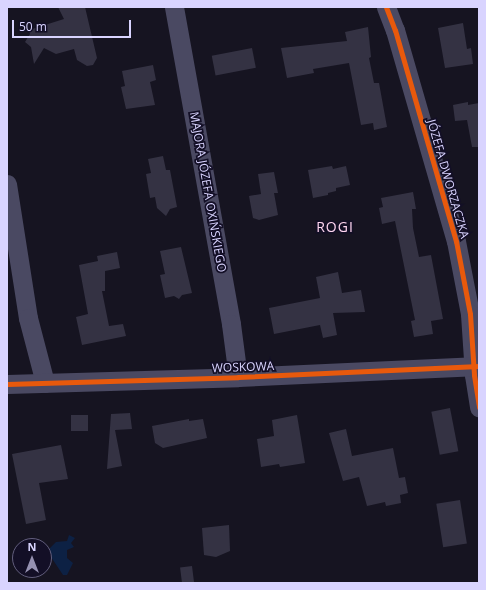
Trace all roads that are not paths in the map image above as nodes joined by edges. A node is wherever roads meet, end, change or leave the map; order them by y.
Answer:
1 (174, 7) edge
2 (386, 7) edge
3 (7, 184) edge
4 (476, 366) edge
5 (238, 377) junction
6 (45, 383) junction
7 (7, 384) edge
8 (479, 408) edge

1 - 5 street, MAJORA JÓZEFA OXIŃSKIEGO
2 - 4 street, JÓZEFA DWORZACZKA
3 - 6 street
4 - 5 street, WOSKOWA
4 - 8 street, JÓZEFA DWORZACZKA
5 - 6 street, WOSKOWA
6 - 7 street, WOSKOWA

